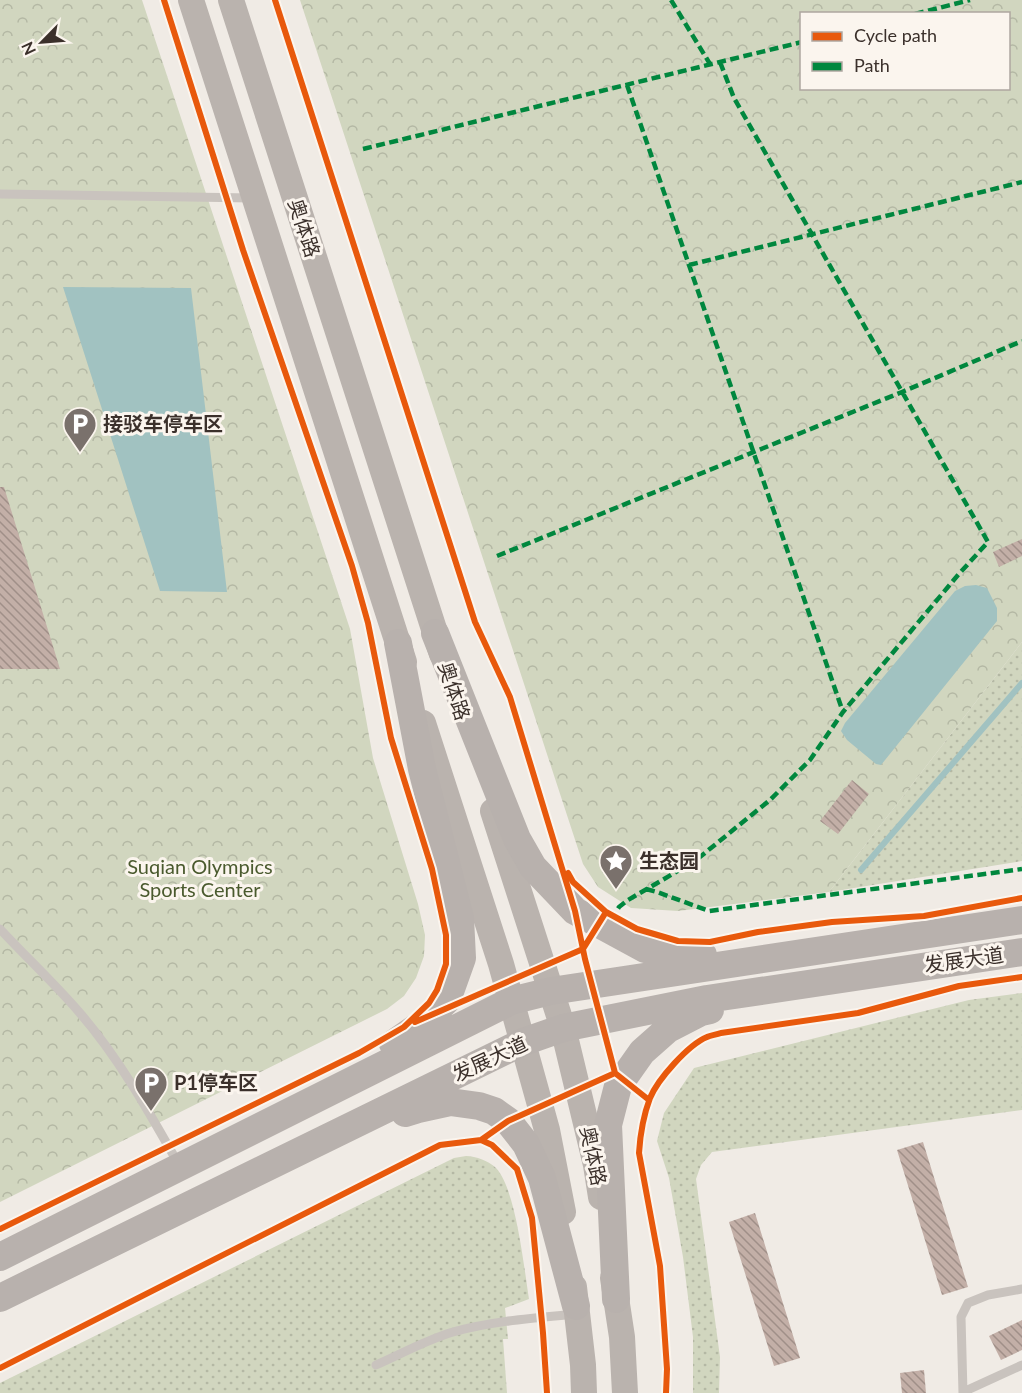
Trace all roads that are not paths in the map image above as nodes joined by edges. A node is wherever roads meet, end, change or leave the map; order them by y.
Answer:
1 (191, 0) edge
2 (231, 0) edge
3 (0, 194) edge
4 (255, 198) junction
5 (435, 633) junction
6 (398, 643) junction
7 (1022, 920) edge
8 (0, 929) edge
9 (941, 932) junction
10 (1022, 952) edge
11 (943, 963) junction
12 (551, 991) junction
13 (511, 1001) junction
14 (563, 1028) junction
15 (523, 1042) junction
16 (270, 1122) junction
17 (283, 1160) junction
18 (181, 1167) junction
19 (0, 1257) edge
20 (1022, 1289) edge
21 (0, 1298) edge
22 (616, 1299) junction
23 (576, 1310) junction
24 (376, 1365) dead end
25 (1022, 1365) edge
26 (584, 1393) edge
27 (625, 1393) edge
28 (963, 1393) edge

1 - 4 main road, 奥体路
2 - 5 main road, 奥体路
3 - 4 lane
4 - 6 main road, 奥体路
5 - 9 main road
5 - 12 main road, 奥体路
6 - 13 main road, 奥体路
6 - 16 main road
7 - 9 main road, 发展大道
8 - 18 lane
9 - 12 main road, 发展大道
10 - 11 main road, 发展大道
11 - 14 main road, 发展大道
11 - 22 main road
12 - 13 main road, 发展大道
12 - 14 main road, 奥体路
13 - 15 main road, 奥体路
13 - 16 main road, 发展大道
14 - 15 main road, 发展大道
14 - 22 main road, 奥体路
15 - 17 main road, 发展大道
15 - 23 main road, 奥体路
16 - 18 main road, 发展大道
17 - 21 main road, 发展大道
17 - 23 main road
18 - 19 main road, 发展大道
20 - 28 lane
22 - 27 main road, 奥体路
23 - 24 lane
23 - 26 main road, 奥体路
25 - 28 lane

